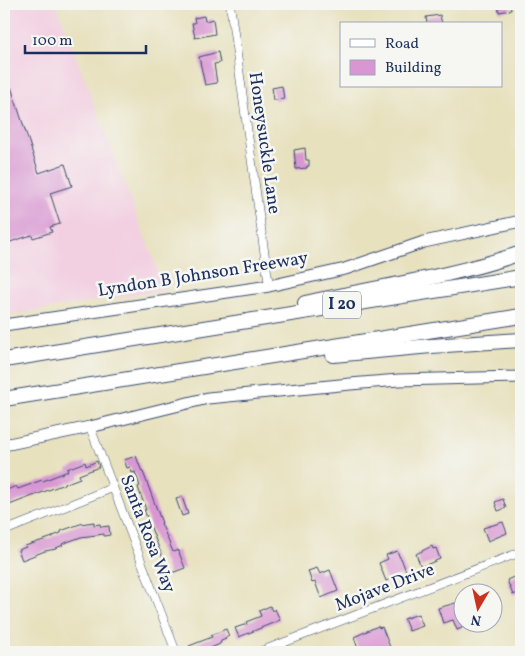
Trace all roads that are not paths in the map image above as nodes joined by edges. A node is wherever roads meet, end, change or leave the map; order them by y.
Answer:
1 (230, 4) edge
2 (521, 221) edge
3 (521, 253) edge
4 (521, 277) edge
5 (270, 286) junction
6 (521, 316) edge
7 (4, 325) edge
8 (162, 334) junction
9 (521, 340) edge
10 (4, 360) edge
11 (167, 373) junction
12 (521, 377) edge
13 (4, 399) edge
14 (90, 427) junction
15 (4, 445) edge
16 (112, 488) junction
17 (4, 530) edge
18 (521, 552) edge
19 (176, 652) edge
20 (258, 652) edge

1 - 5 street, Honeysuckle Lane
2 - 5 main road, Lyndon B Johnson Freeway
3 - 8 highway
4 - 8 highway, I 20
5 - 7 main road, Lyndon B Johnson Freeway
6 - 11 highway, I 20
8 - 10 highway, I 20
9 - 11 highway
11 - 13 highway, I 20
12 - 14 main road
14 - 15 main road
14 - 16 street, Santa Rosa Way
16 - 17 street
16 - 19 street, Santa Rosa Way
18 - 20 street, Mojave Drive

